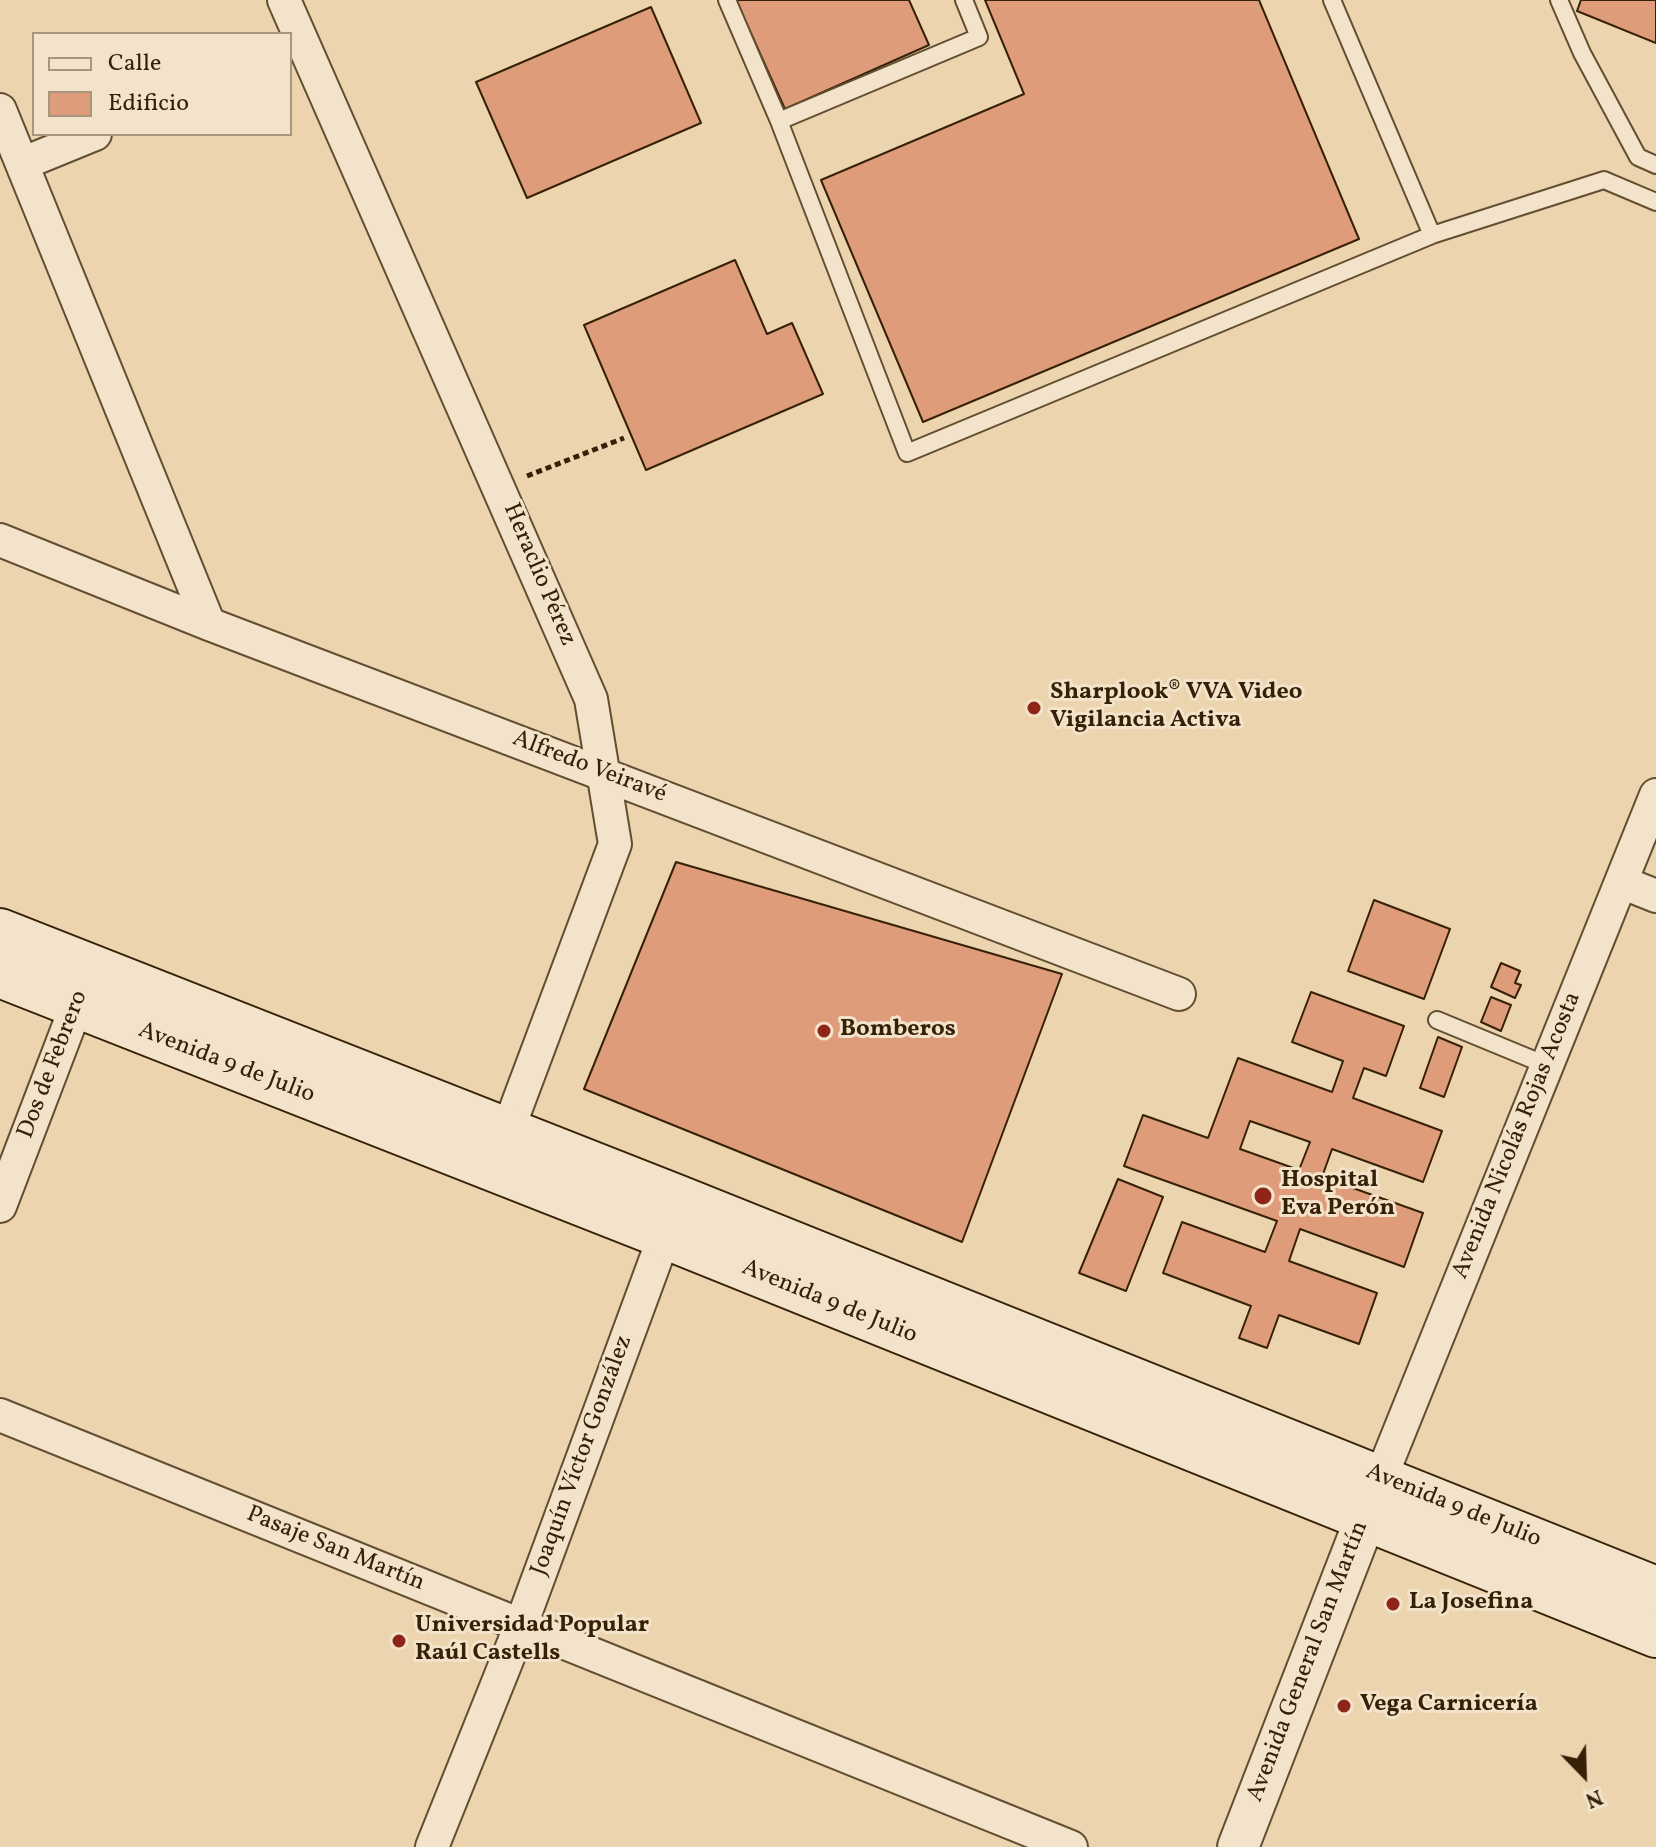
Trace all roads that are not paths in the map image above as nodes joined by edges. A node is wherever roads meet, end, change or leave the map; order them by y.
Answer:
1 (284, 0) edge
2 (727, 0) edge
3 (964, 0) edge
4 (1332, 0) edge
5 (1559, 0) edge
6 (297, 50) edge
7 (0, 110) edge
8 (779, 121) junction
9 (90, 136) edge
10 (24, 163) junction
11 (1656, 165) edge
12 (1656, 202) edge
13 (1432, 235) junction
14 (0, 540) edge
15 (209, 624) junction
16 (604, 774) junction
17 (1656, 795) edge
18 (1621, 882) junction
19 (1656, 896) edge
20 (0, 931) edge
21 (0, 975) edge
22 (84, 986) junction
23 (1179, 994) dead end
24 (1437, 1020) dead end
25 (1546, 1065) junction
26 (500, 1150) junction
27 (0, 1206) edge
28 (671, 1217) junction
29 (0, 1415) edge
30 (1381, 1477) junction
31 (1365, 1518) junction
32 (1656, 1589) edge
33 (521, 1625) junction
34 (1656, 1635) edge
35 (432, 1847) edge
36 (1071, 1847) edge
37 (1238, 1847) edge

1 - 6 street, Heraclio Pérez
2 - 8 lane
3 - 8 lane
4 - 13 lane
5 - 11 lane
6 - 16 street, Heraclio Pérez
7 - 10 street
8 - 13 lane
9 - 10 street
10 - 15 street
12 - 13 lane
14 - 15 street, Alfredo Veiravé
15 - 16 street, Alfredo Veiravé
16 - 23 street, Alfredo Veiravé
16 - 26 street, Heraclio Pérez
17 - 18 street, Avenida Nicolás Rojas Acosta
18 - 19 street
18 - 25 street, Avenida Nicolás Rojas Acosta
20 - 22 main road, Avenida 9 de Julio
21 - 22 main road, Avenida 9 de Julio
22 - 26 main road, Avenida 9 de Julio
22 - 27 street, Dos de Febrero
24 - 25 lane
25 - 30 street, Avenida Nicolás Rojas Acosta
26 - 28 main road, Avenida 9 de Julio
28 - 30 main road, Avenida 9 de Julio
28 - 31 main road, Avenida 9 de Julio
28 - 33 street, Joaquín Víctor González
29 - 33 street, Pasaje San Martín
30 - 31 street, Avenida General San Martín
30 - 32 main road, Avenida 9 de Julio
31 - 34 main road, Avenida 9 de Julio
31 - 37 street, Avenida General San Martín
33 - 35 street, Joaquín Víctor González
33 - 36 street, Pasaje San Martín

